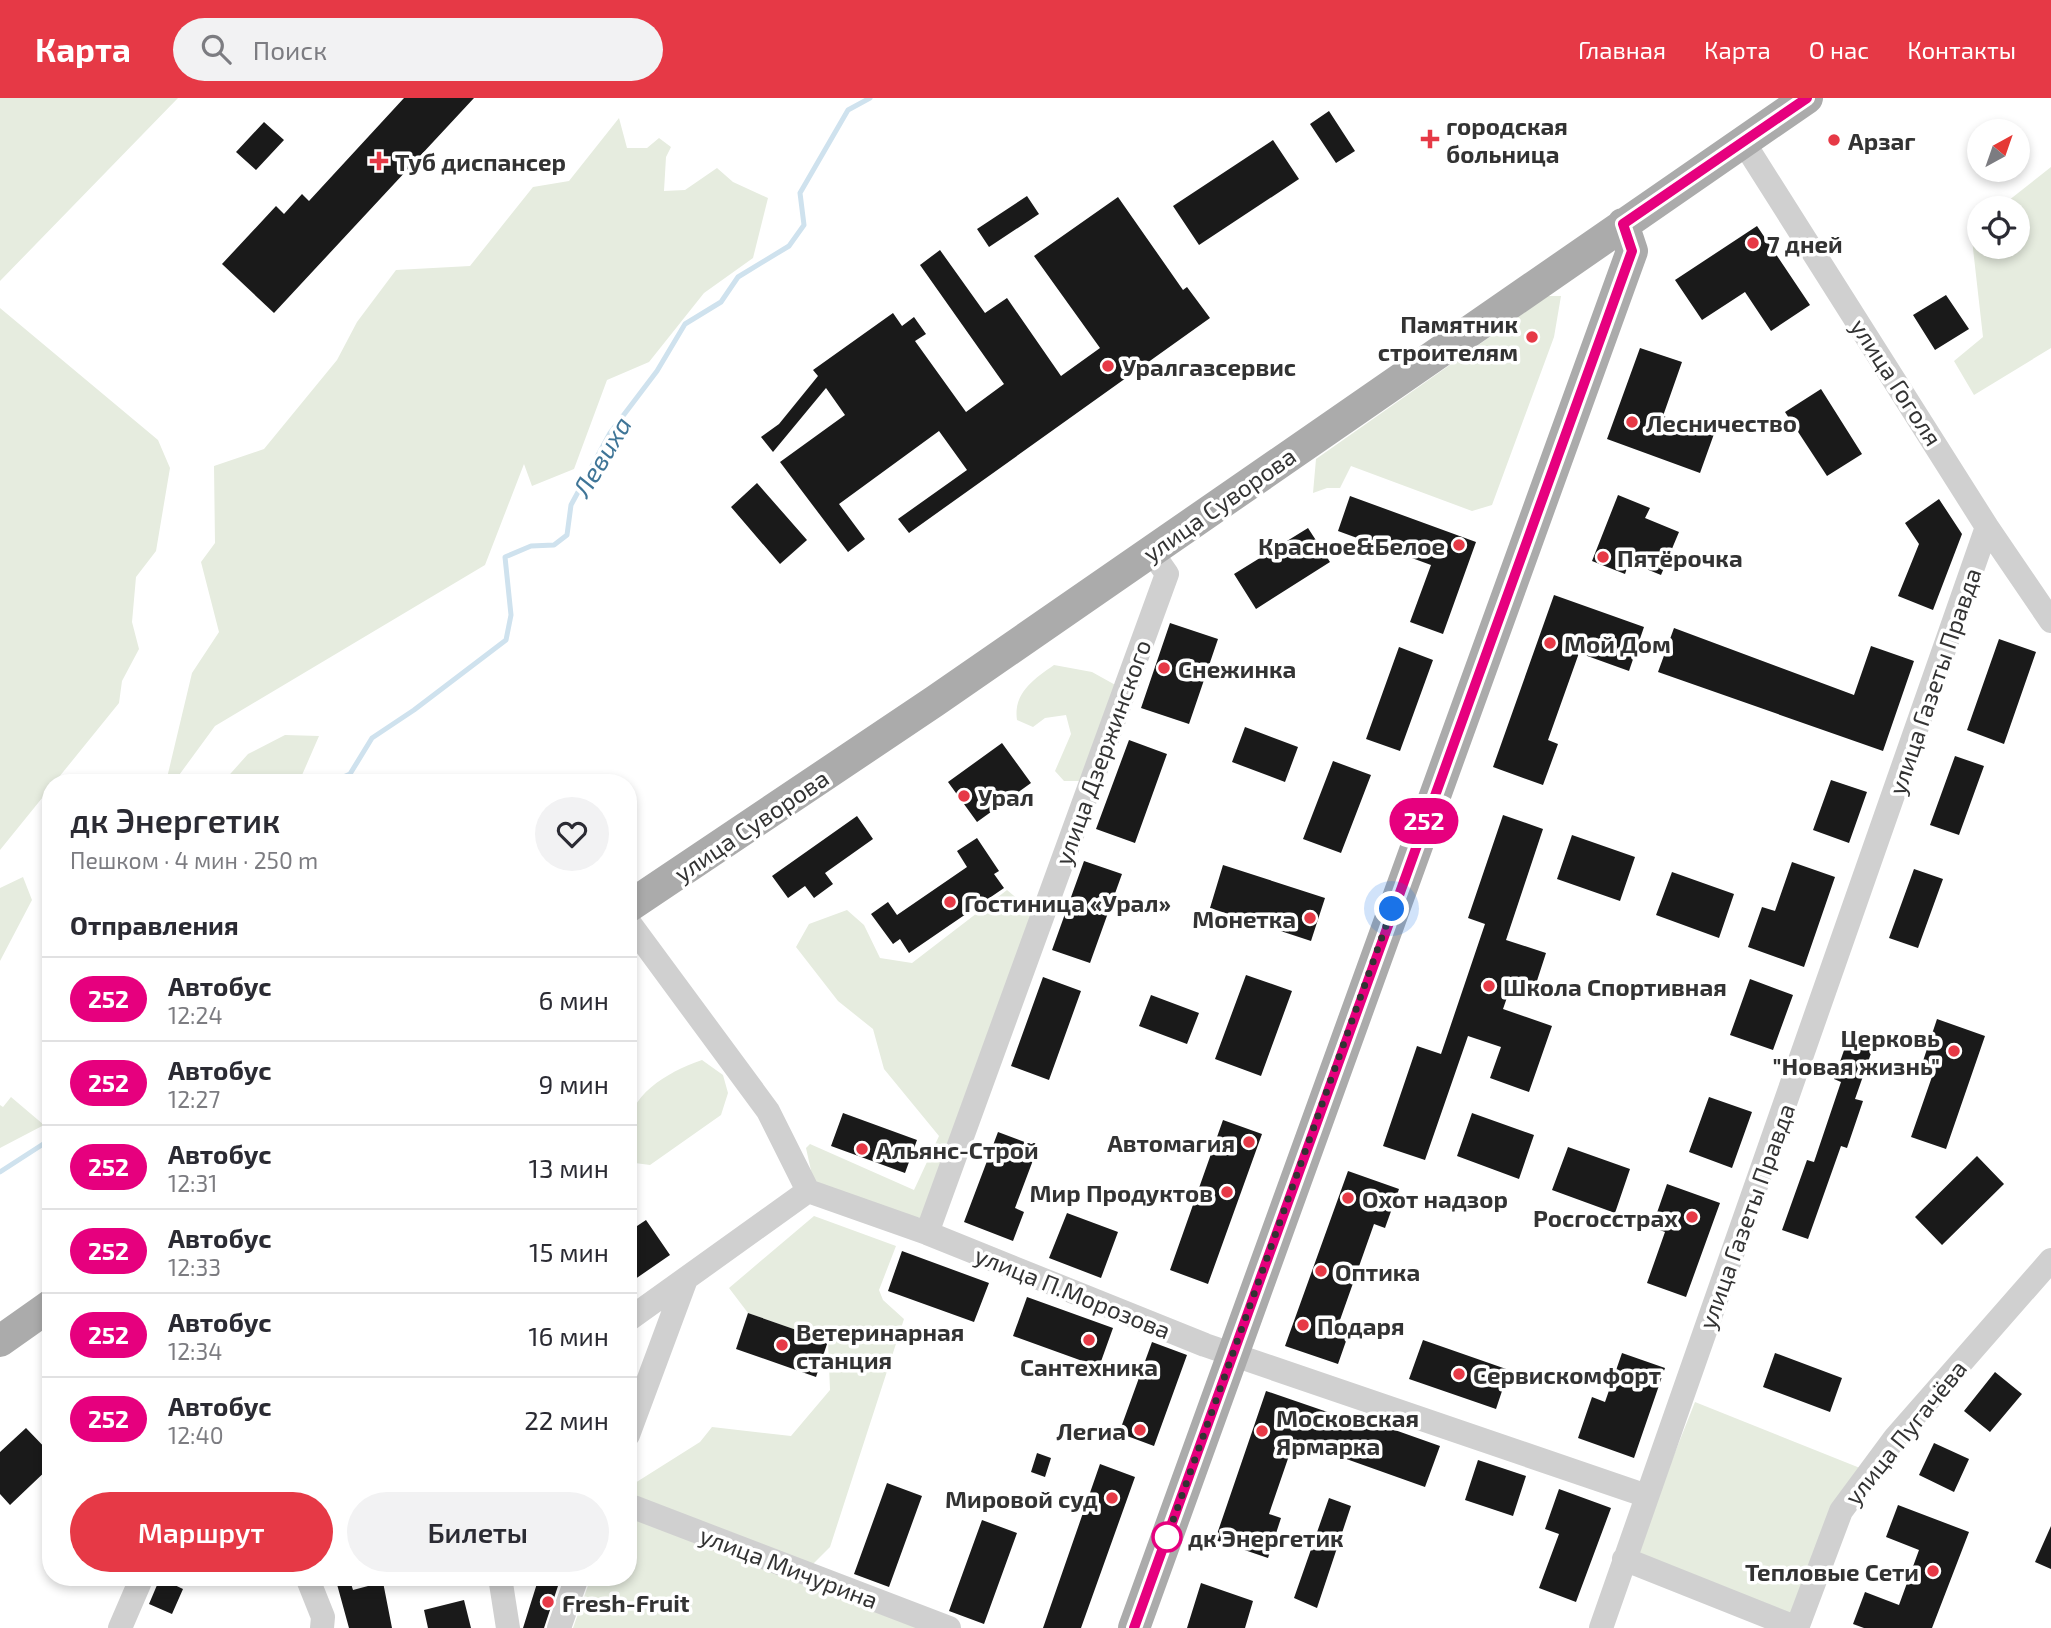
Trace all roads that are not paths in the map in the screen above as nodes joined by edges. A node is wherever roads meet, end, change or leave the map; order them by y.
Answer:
1 (1807, 98) edge
2 (1744, 143) junction
3 (1623, 224) junction
4 (1987, 527) junction
5 (1151, 551) junction
6 (2051, 621) edge
7 (637, 901) edge
8 (637, 933) edge
9 (808, 1191) junction
10 (927, 1233) junction
11 (2051, 1260) edge
12 (686, 1279) junction
13 (42, 1311) edge
14 (637, 1314) edge
15 (0, 1340) edge
16 (1232, 1354) junction
17 (637, 1411) edge
18 (1647, 1496) junction
19 (637, 1508) edge
20 (1624, 1559) junction
21 (138, 1586) edge
22 (311, 1586) edge
23 (501, 1586) edge
24 (574, 1586) edge
25 (121, 1628) edge
26 (322, 1628) edge
27 (508, 1628) edge
28 (559, 1628) edge
29 (949, 1628) edge
30 (1134, 1628) edge
31 (1601, 1628) edge
32 (1797, 1628) edge

1 - 2 main road, улица Суворова
2 - 3 main road, улица Суворова
2 - 4 street, улица Гоголя
3 - 5 main road, улица Суворова
3 - 16 main road
4 - 6 street, улица Гоголя
4 - 18 street, улица Газеты Правда
5 - 7 main road, улица Суворова
5 - 10 street, улица Дзержинского
8 - 9 street
9 - 10 street, улица П.Морозова
9 - 12 street
10 - 16 street, улица П.Морозова
11 - 32 street, улица Пугачёва
12 - 14 street
12 - 17 street
13 - 15 main road
16 - 18 street, улица П.Морозова
16 - 30 main road
18 - 20 street, улица Газеты Правда
19 - 29 street, улица Мичурина
20 - 31 street, улица Газеты Правда
20 - 32 street
21 - 25 street
22 - 26 street
23 - 27 street
24 - 28 street

